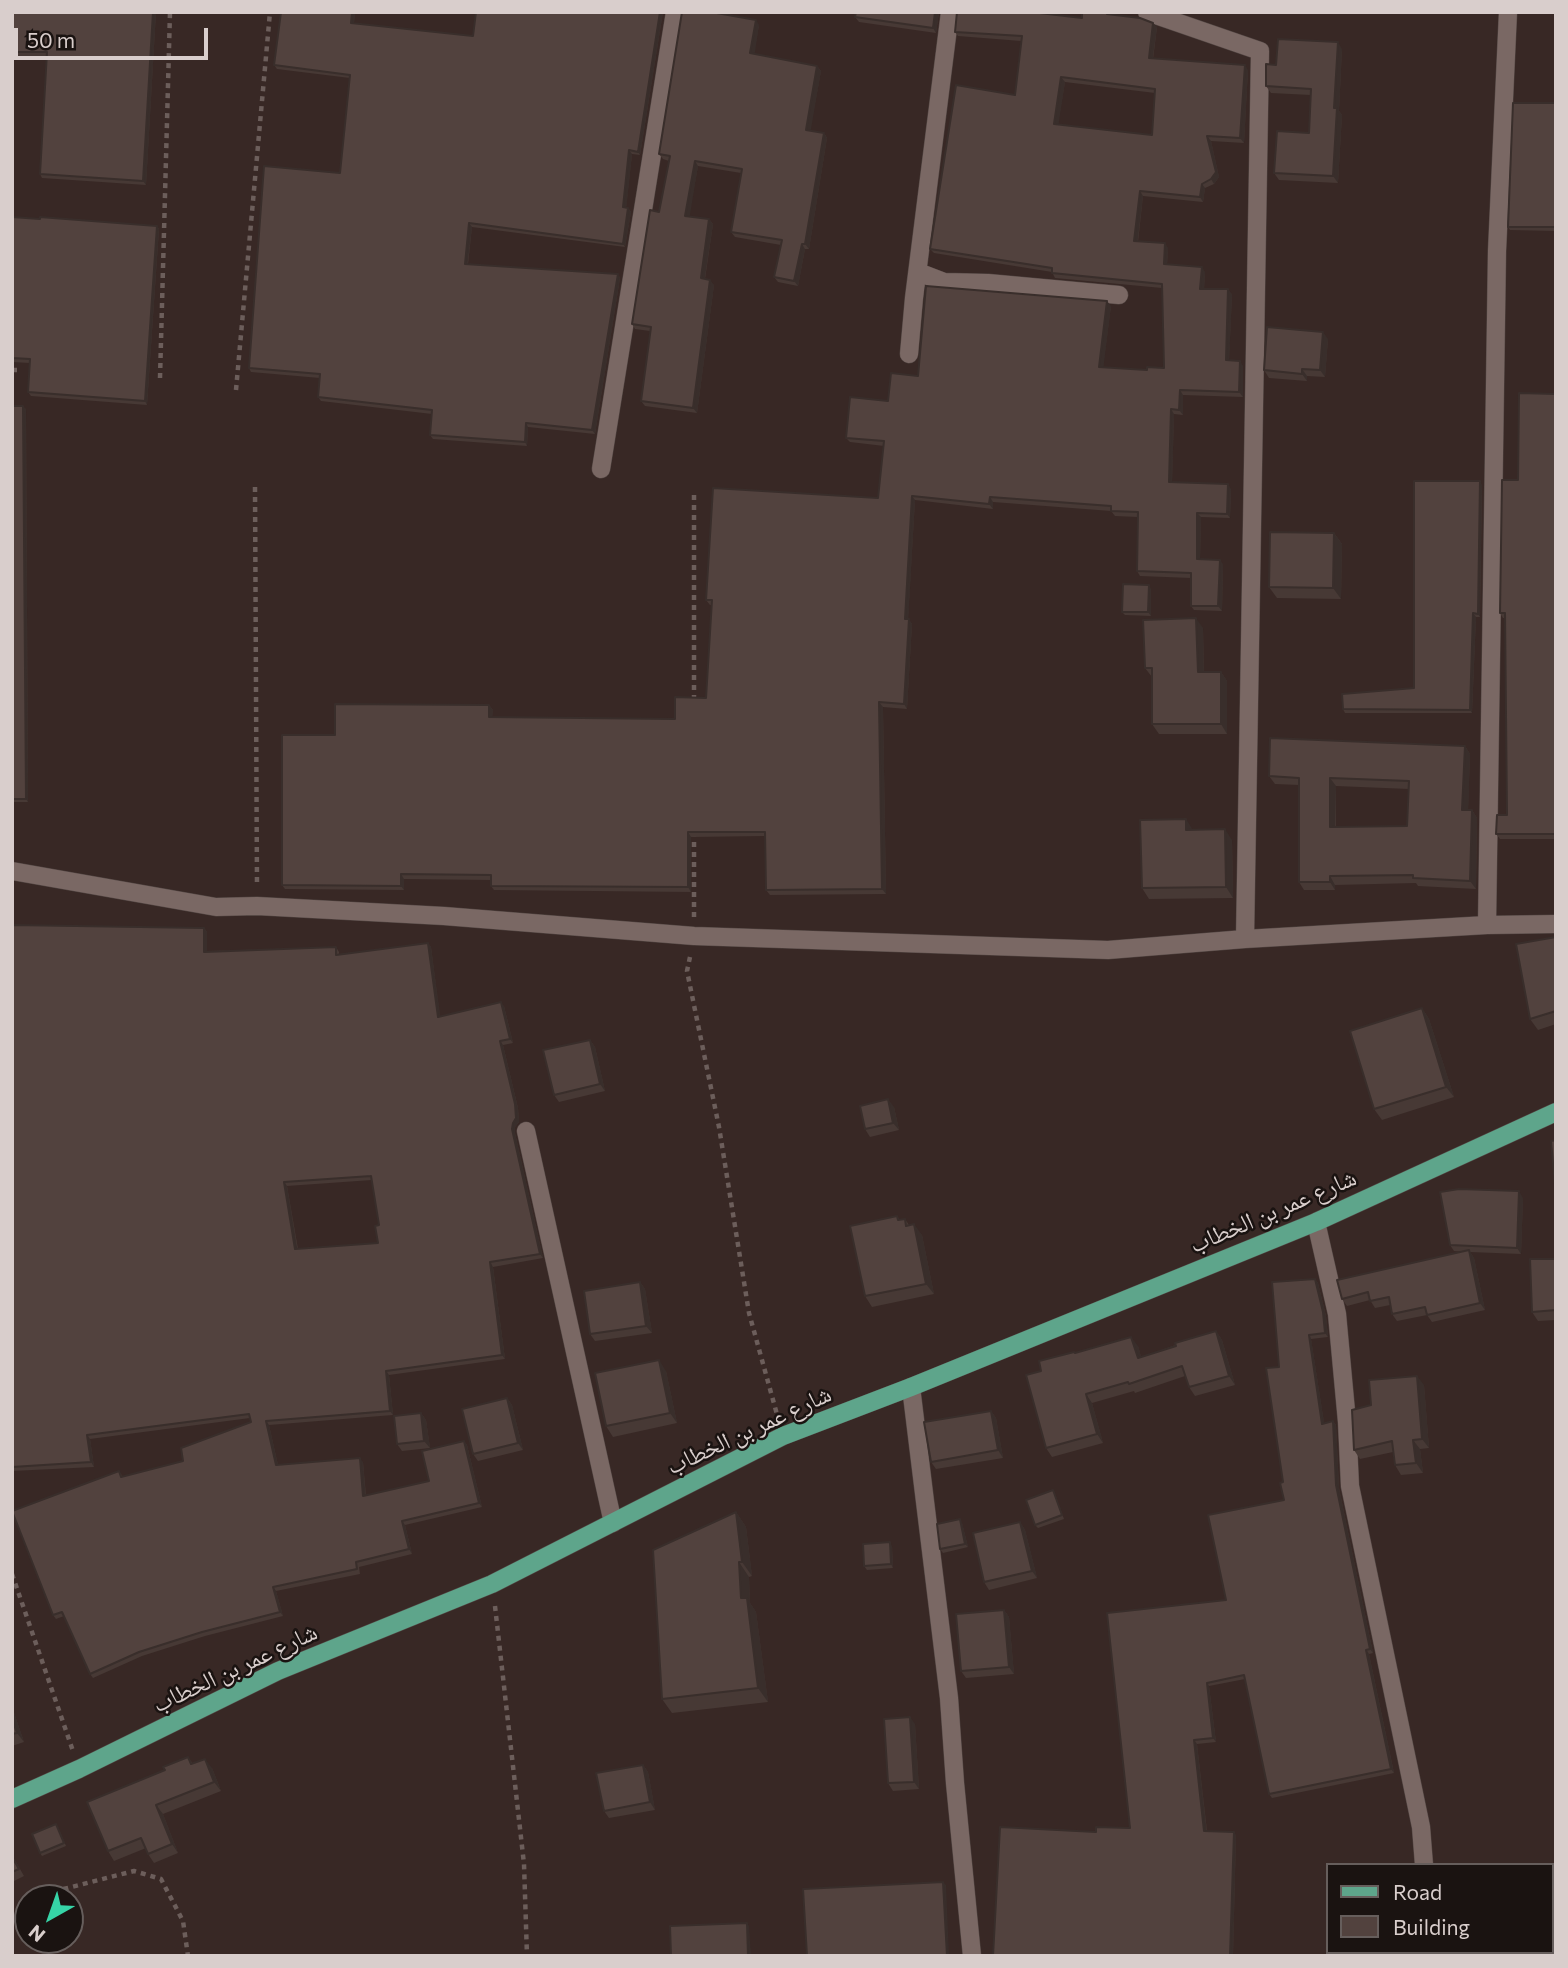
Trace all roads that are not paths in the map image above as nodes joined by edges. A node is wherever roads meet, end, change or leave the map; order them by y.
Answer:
1 (675, 12) edge
2 (950, 12) edge
3 (1147, 12) edge
4 (1508, 12) edge
5 (918, 272) junction
6 (1119, 295) dead end
7 (909, 354) dead end
8 (601, 469) dead end
9 (12, 871) edge
10 (1556, 924) edge
11 (1487, 925) junction
12 (1245, 939) junction
13 (1556, 1112) edge
14 (526, 1131) dead end
15 (1316, 1222) junction
16 (911, 1387) junction
17 (613, 1523) junction
18 (12, 1799) edge
19 (1424, 1863) edge
20 (972, 1956) edge

1 - 8 street
2 - 5 street
3 - 12 street
4 - 11 street
5 - 6 street
5 - 7 street
9 - 12 street
10 - 11 street
11 - 12 street
13 - 15 main road, شارع عمر بن الخطاب
14 - 17 street
15 - 16 main road, شارع عمر بن الخطاب
15 - 19 street
16 - 17 main road, شارع عمر بن الخطاب
16 - 20 street
17 - 18 main road, شارع عمر بن الخطاب

